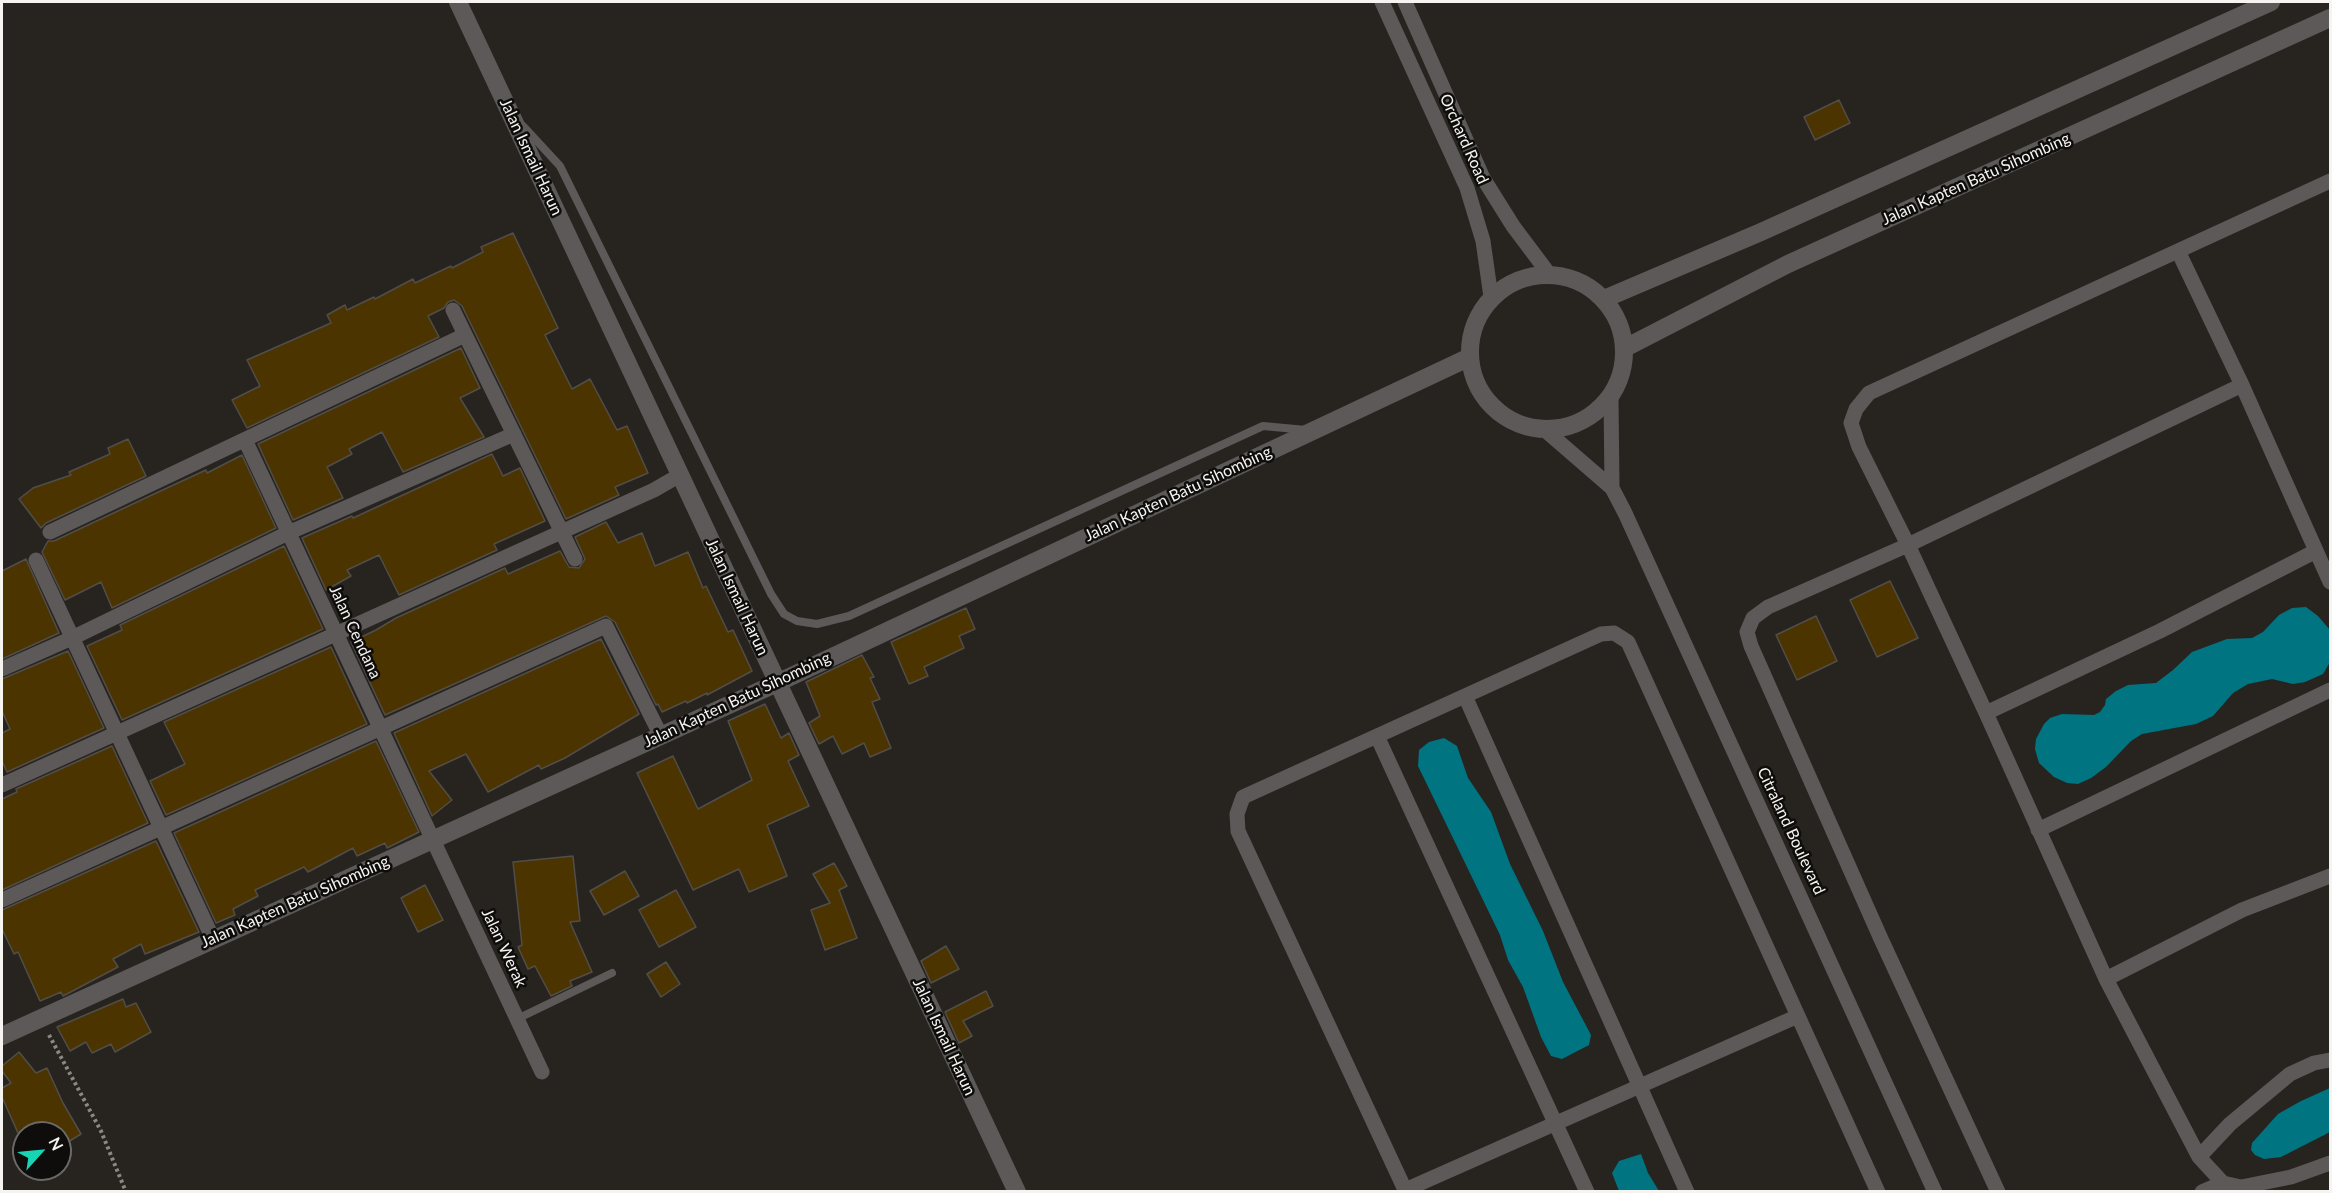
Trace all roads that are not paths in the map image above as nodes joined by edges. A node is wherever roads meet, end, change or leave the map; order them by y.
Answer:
1 (458, 2) edge
2 (1382, 2) edge
3 (1405, 2) edge
4 (2271, 2) edge
5 (2331, 18) edge
6 (510, 112) junction
7 (2331, 181) edge
8 (2178, 251) junction
9 (1549, 274) junction
10 (1491, 297) junction
11 (1604, 299) junction
12 (453, 310) dead end
13 (465, 335) junction
14 (1625, 348) junction
15 (1470, 357) junction
16 (2242, 385) junction
17 (1611, 398) junction
18 (1545, 430) junction
19 (1312, 431) junction
20 (514, 434) junction
21 (245, 440) junction
22 (680, 475) junction
23 (1612, 488) junction
24 (562, 531) junction
25 (50, 532) dead end
26 (288, 532) junction
27 (1908, 545) junction
28 (2316, 551) junction
29 (576, 559) dead end
30 (36, 560) dead end
31 (2331, 582) edge
32 (336, 633) junction
33 (72, 638) junction
34 (2, 669) edge
35 (777, 682) junction
36 (2331, 690) edge
37 (1465, 696) junction
38 (1986, 713) junction
39 (381, 728) junction
40 (116, 733) junction
41 (661, 736) junction
42 (1377, 736) junction
43 (2, 785) edge
44 (160, 828) junction
45 (2038, 830) junction
46 (433, 839) junction
47 (2331, 876) edge
48 (2, 900) edge
49 (213, 939) junction
50 (612, 974) dead end
51 (2106, 979) junction
52 (1798, 1016) junction
53 (517, 1019) junction
54 (2, 1036) edge
55 (2331, 1060) edge
56 (543, 1072) dead end
57 (1639, 1086) junction
58 (1555, 1123) junction
59 (2199, 1157) junction
60 (2328, 1169) edge
61 (2223, 1183) junction
62 (1017, 1191) edge
63 (1406, 1191) edge
64 (1587, 1191) edge
65 (1687, 1191) edge
66 (1878, 1191) edge
67 (1935, 1191) edge
68 (1998, 1191) edge
69 (2202, 1191) edge

1 - 6 street, Jalan Ismail Harun
2 - 10 street, Orchard Road
3 - 9 street, Orchard Road
4 - 11 street
5 - 14 street, Jalan Kapten Batu Sihombing
6 - 19 lane
6 - 22 street, Jalan Ismail Harun
7 - 8 street
8 - 16 street
8 - 27 street
9 - 10 street
9 - 11 street
10 - 15 street
11 - 14 street
12 - 13 street
13 - 20 street
13 - 21 street
14 - 17 street
15 - 18 street
15 - 19 street, Jalan Kapten Batu Sihombing
16 - 27 street
16 - 28 street
17 - 18 street
17 - 23 street, Citraland Boulevard
18 - 23 street, Citraland Boulevard
19 - 35 street, Jalan Kapten Batu Sihombing
20 - 24 street
20 - 26 street
21 - 25 street
21 - 26 street, Jalan Cendana
22 - 24 street
22 - 35 street, Jalan Ismail Harun
23 - 67 street, Citraland Boulevard
24 - 29 street
24 - 32 street
26 - 32 street, Jalan Cendana
26 - 33 street
27 - 38 street
27 - 68 street
28 - 31 street
28 - 38 street
30 - 33 street
32 - 39 street, Jalan Cendana
32 - 40 street
33 - 34 street
33 - 40 street
35 - 41 street, Jalan Kapten Batu Sihombing
35 - 62 street, Jalan Ismail Harun
36 - 45 street
37 - 42 street
37 - 52 street
37 - 57 street
38 - 45 street
39 - 41 street
39 - 44 street
39 - 46 street, Jalan Cendana
40 - 43 street
40 - 44 street
41 - 46 street, Jalan Kapten Batu Sihombing
42 - 58 street
42 - 63 street
44 - 48 street
44 - 49 street
45 - 51 street
46 - 49 street, Jalan Kapten Batu Sihombing
46 - 53 street, Jalan Werak
47 - 51 street
49 - 54 street, Jalan Kapten Batu Sihombing
50 - 53 lane
51 - 59 street
52 - 57 street
52 - 66 street
53 - 56 street, Jalan Werak
55 - 59 street
57 - 58 street
57 - 65 street
58 - 63 street
58 - 64 street
59 - 61 street
60 - 61 street
61 - 69 street

